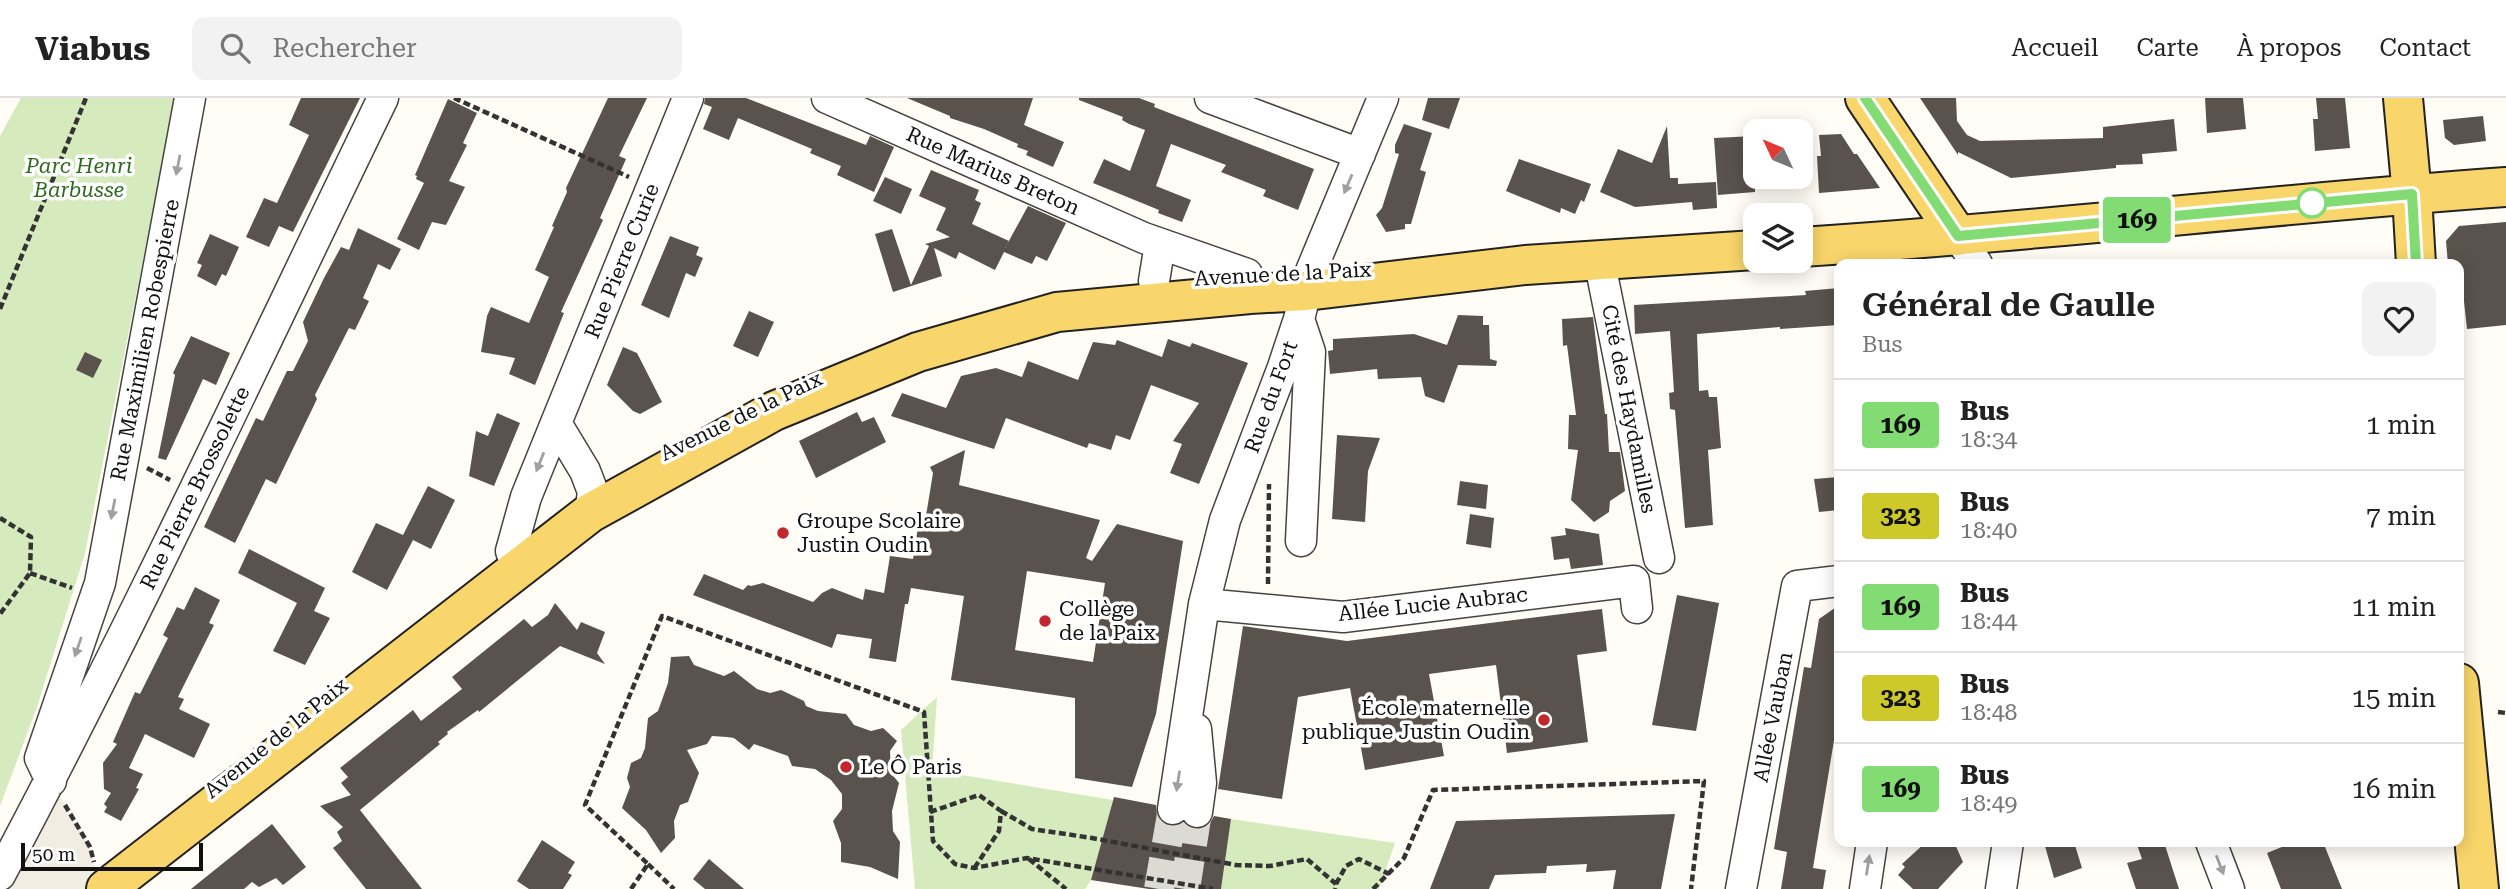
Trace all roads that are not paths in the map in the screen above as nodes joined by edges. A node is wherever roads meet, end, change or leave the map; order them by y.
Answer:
1 (190, 98) edge
2 (383, 98) edge
3 (688, 98) edge
4 (827, 98) edge
5 (1210, 98) edge
6 (1383, 98) edge
7 (1865, 98) edge
8 (2403, 98) edge
9 (1360, 154) junction
10 (2506, 187) edge
11 (2412, 194) junction
12 (1160, 244) junction
13 (1813, 247) edge
14 (1968, 250) edge
15 (1743, 251) edge
16 (1599, 259) junction
17 (2416, 259) edge
18 (1247, 274) junction
19 (1154, 281) junction
20 (1305, 294) junction
21 (556, 423) junction
22 (591, 503) junction
23 (1301, 541) dead end
24 (1659, 558) dead end
25 (514, 560) junction
26 (1834, 581) edge
27 (87, 586) junction
28 (1204, 604) junction
29 (1637, 608) dead end
30 (128, 628) junction
31 (2464, 734) edge
32 (51, 781) junction
33 (1185, 810) tunnel mouth
34 (1871, 847) edge
35 (2007, 847) edge
36 (2213, 847) edge
37 (0, 875) edge
38 (97, 886) edge
39 (1741, 889) edge
40 (1865, 889) edge
41 (2001, 889) edge
42 (2229, 889) edge
43 (2479, 889) edge

1 -> 27 street, Rue Maximilien Robespierre
2 - 30 street, Rue Pierre Brossolette
3 - 21 street, Rue Pierre Curie
4 - 12 street, Rue Marius Breton
5 - 9 street
6 - 9 street, Rue du Fort
7 - 14 main road
8 - 11 main road
9 -> 20 street, Rue du Fort
10 - 11 main road
11 - 14 main road
11 - 17 main road
12 - 18 street, Rue Marius Breton
12 - 19 street
13 - 14 main road
15 - 16 main road, Avenue de la Paix
16 - 20 main road, Avenue de la Paix
16 - 24 street, Cité des Haydamilles
18 - 19 main road, Avenue de la Paix
18 - 20 main road, Avenue de la Paix
19 - 22 main road, Avenue de la Paix
20 - 22 main road, Avenue de la Paix
20 - 23 street
20 - 28 street, Rue du Fort
21 - 22 street
21 -> 25 street, Rue Pierre Curie
22 - 25 main road, Avenue de la Paix
25 - 38 main road, Avenue de la Paix
26 - 39 street, Allée Vauban
27 - 30 street
27 -> 32 street, Rue Maximilien Robespierre
28 - 29 street, Allée Lucie Aubrac
28 - 33 street, Rue du Fort
30 - 32 street, Rue Pierre Brossolette
31 - 43 main road
32 - 37 street, Rue Pierre Brossolette
40 -> 34 street
35 - 41 street
36 -> 42 street

